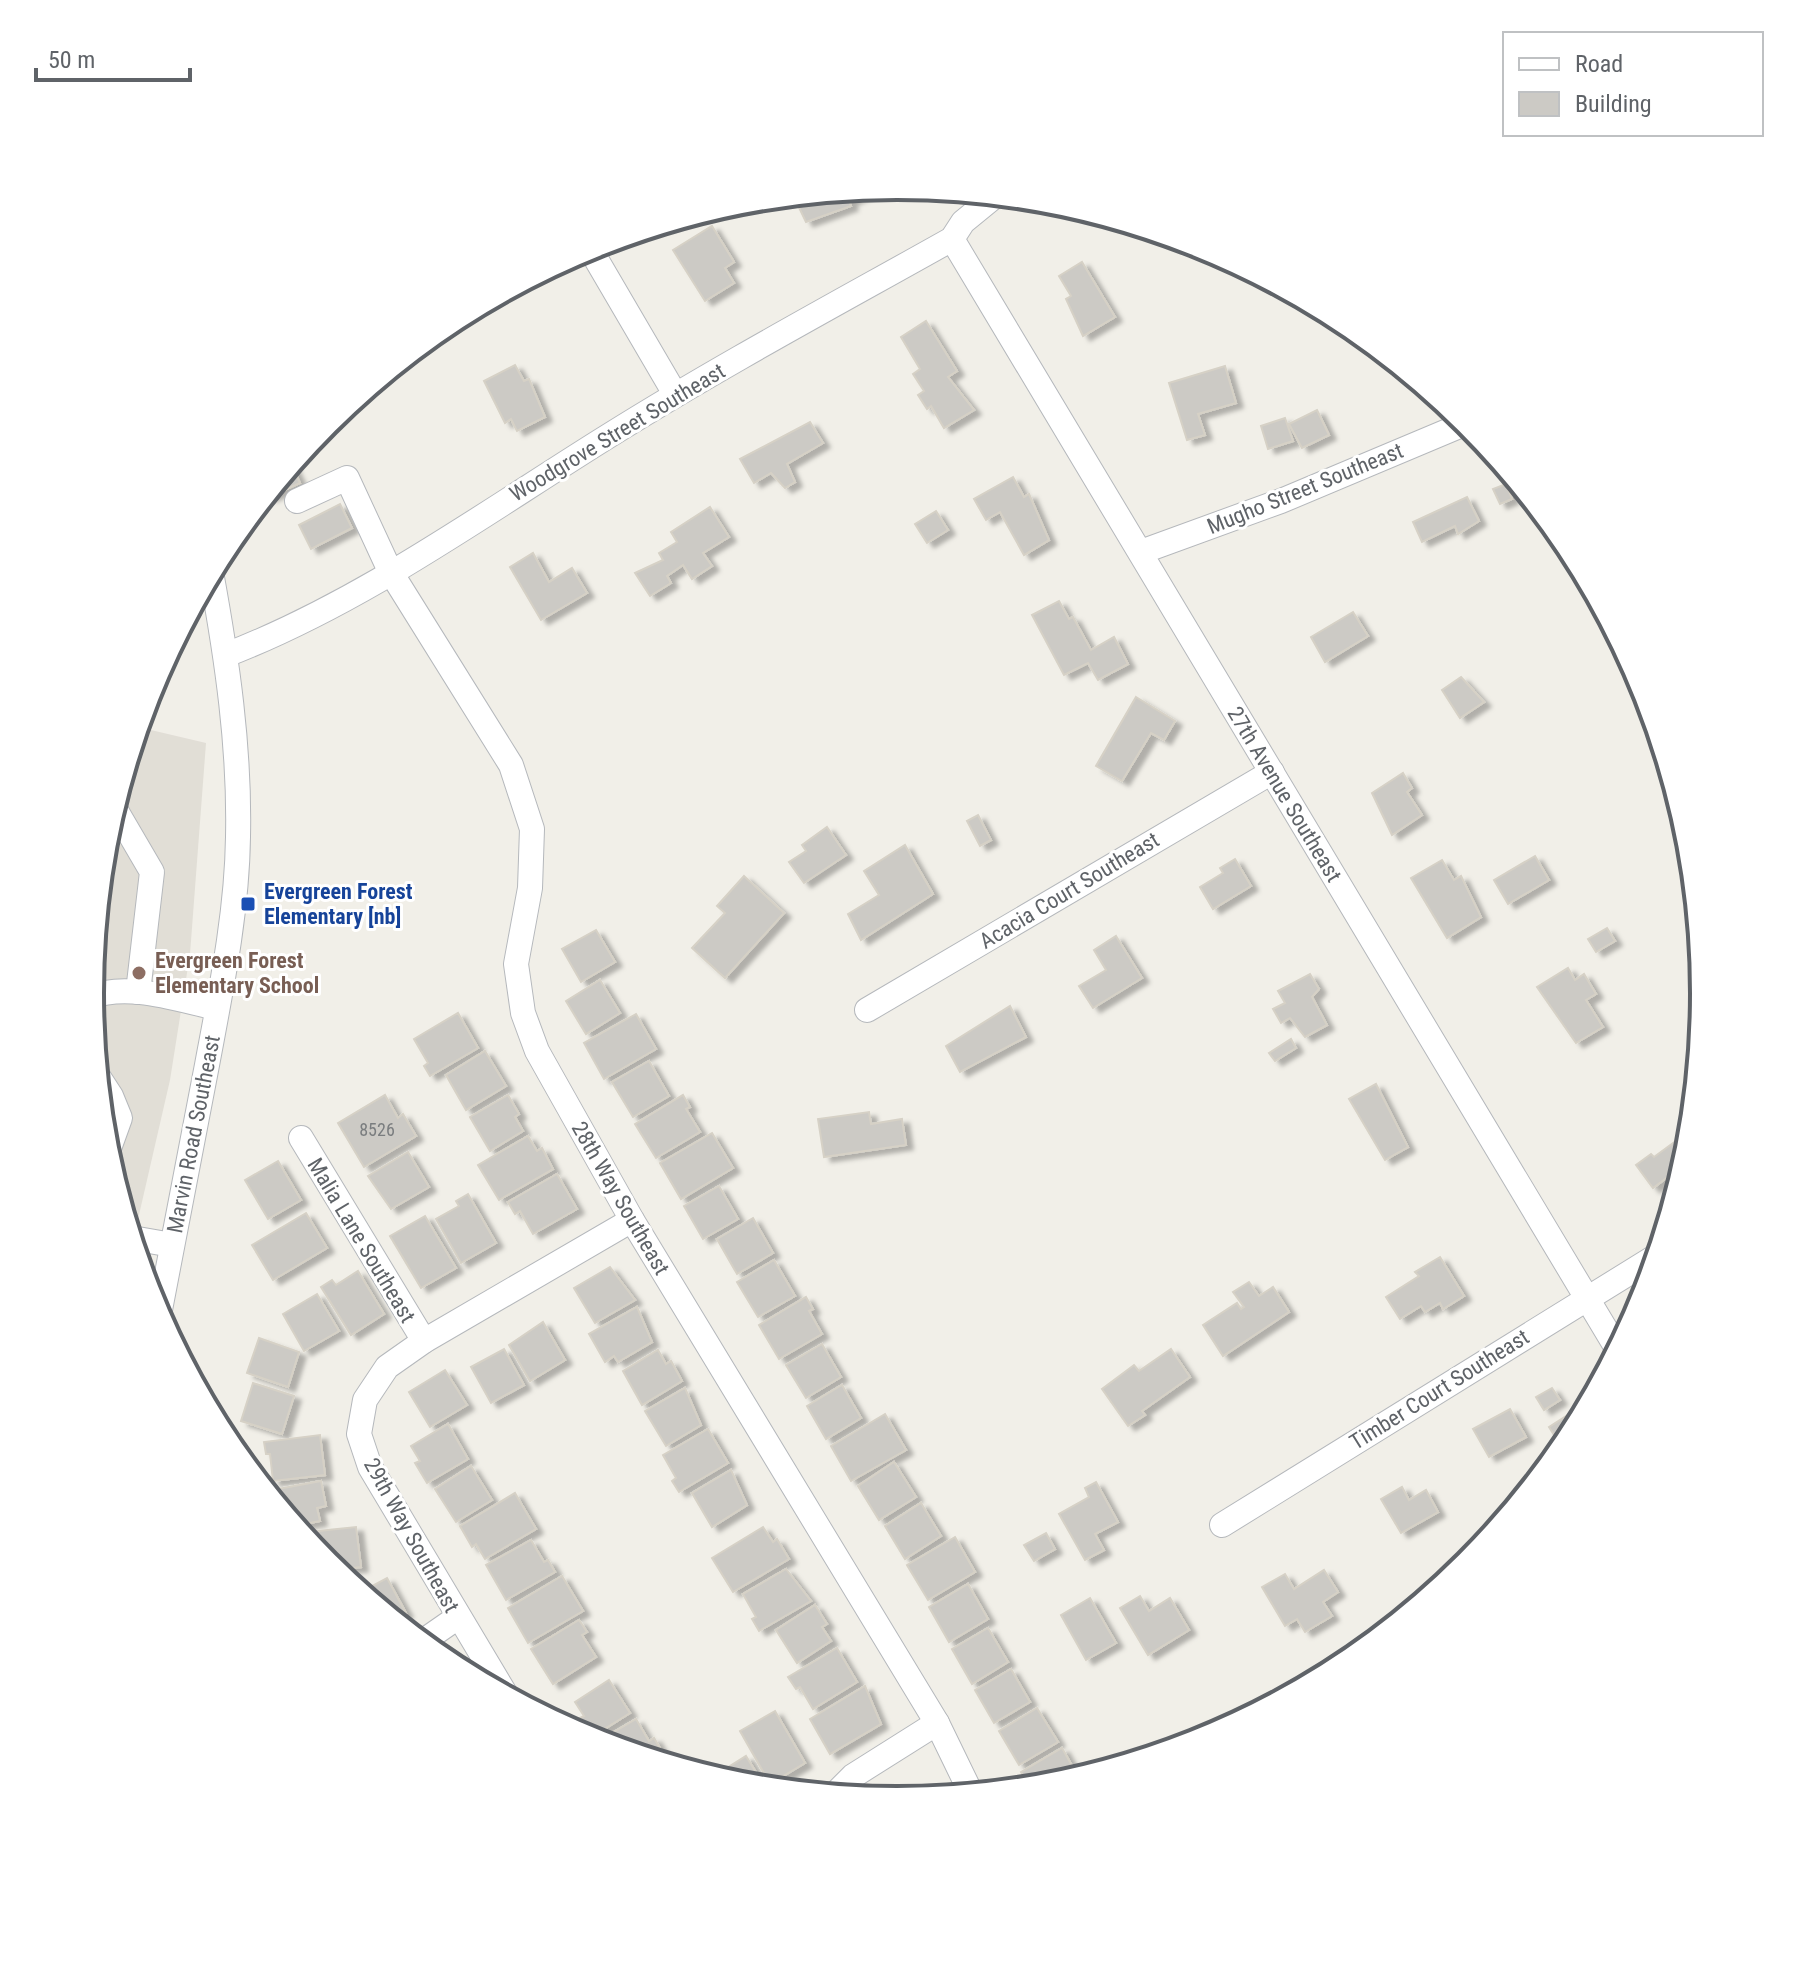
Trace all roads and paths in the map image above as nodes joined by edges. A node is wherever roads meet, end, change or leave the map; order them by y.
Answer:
1 (984, 204) edge
2 (952, 239) junction
3 (596, 259) edge
4 (675, 394) junction
5 (1455, 428) edge
6 (297, 501) dead end
7 (1141, 552) junction
8 (390, 571) junction
9 (214, 589) edge
10 (226, 655) junction
11 (1272, 772) junction
12 (123, 822) edge
13 (138, 992) junction
14 (104, 993) edge
15 (217, 1008) junction
16 (867, 1010) dead end
17 (112, 1106) edge
18 (116, 1129) edge
19 (301, 1138) dead end
20 (632, 1220) junction
21 (144, 1240) edge
22 (172, 1245) junction
23 (1643, 1264) edge
24 (163, 1294) edge
25 (1587, 1298) junction
26 (1611, 1339) edge
27 (424, 1341) junction
28 (1222, 1525) dead end
29 (458, 1617) junction
30 (432, 1635) edge
31 (494, 1676) edge
32 (937, 1723) junction
33 (966, 1783) edge
34 (844, 1785) edge

1 - 2 street, Woodgrove Street Southeast
2 - 4 street, Woodgrove Street Southeast
2 - 7 street, 27th Avenue Southeast
3 - 4 street
4 - 8 street, Woodgrove Street Southeast
5 - 7 street, Mugho Street Southeast
6 - 8 street, 28th Way Southeast
7 - 11 street, 27th Avenue Southeast
8 - 10 street, Woodgrove Street Southeast
8 - 20 street, 28th Way Southeast
9 - 10 street, Marvin Road Southeast
10 - 15 street, Marvin Road Southeast
11 - 16 street, Acacia Court Southeast
11 - 25 street, 27th Avenue Southeast
12 - 13 street
13 - 14 street
13 - 15 street
15 - 22 street, Marvin Road Southeast
17 - 18 street
19 - 27 street, Malia Lane Southeast
20 - 27 street, 29th Way Southeast
20 - 32 street, 28th Way Southeast
21 - 22 street
22 - 24 street, Marvin Road Southeast
23 - 25 street, Timber Court Southeast
25 - 26 street, 27th Avenue Southeast
25 - 28 street, Timber Court Southeast
27 - 29 street, 29th Way Southeast
29 - 30 street
29 - 31 street, 29th Way Southeast
32 - 33 street, 28th Way Southeast
32 - 34 street

